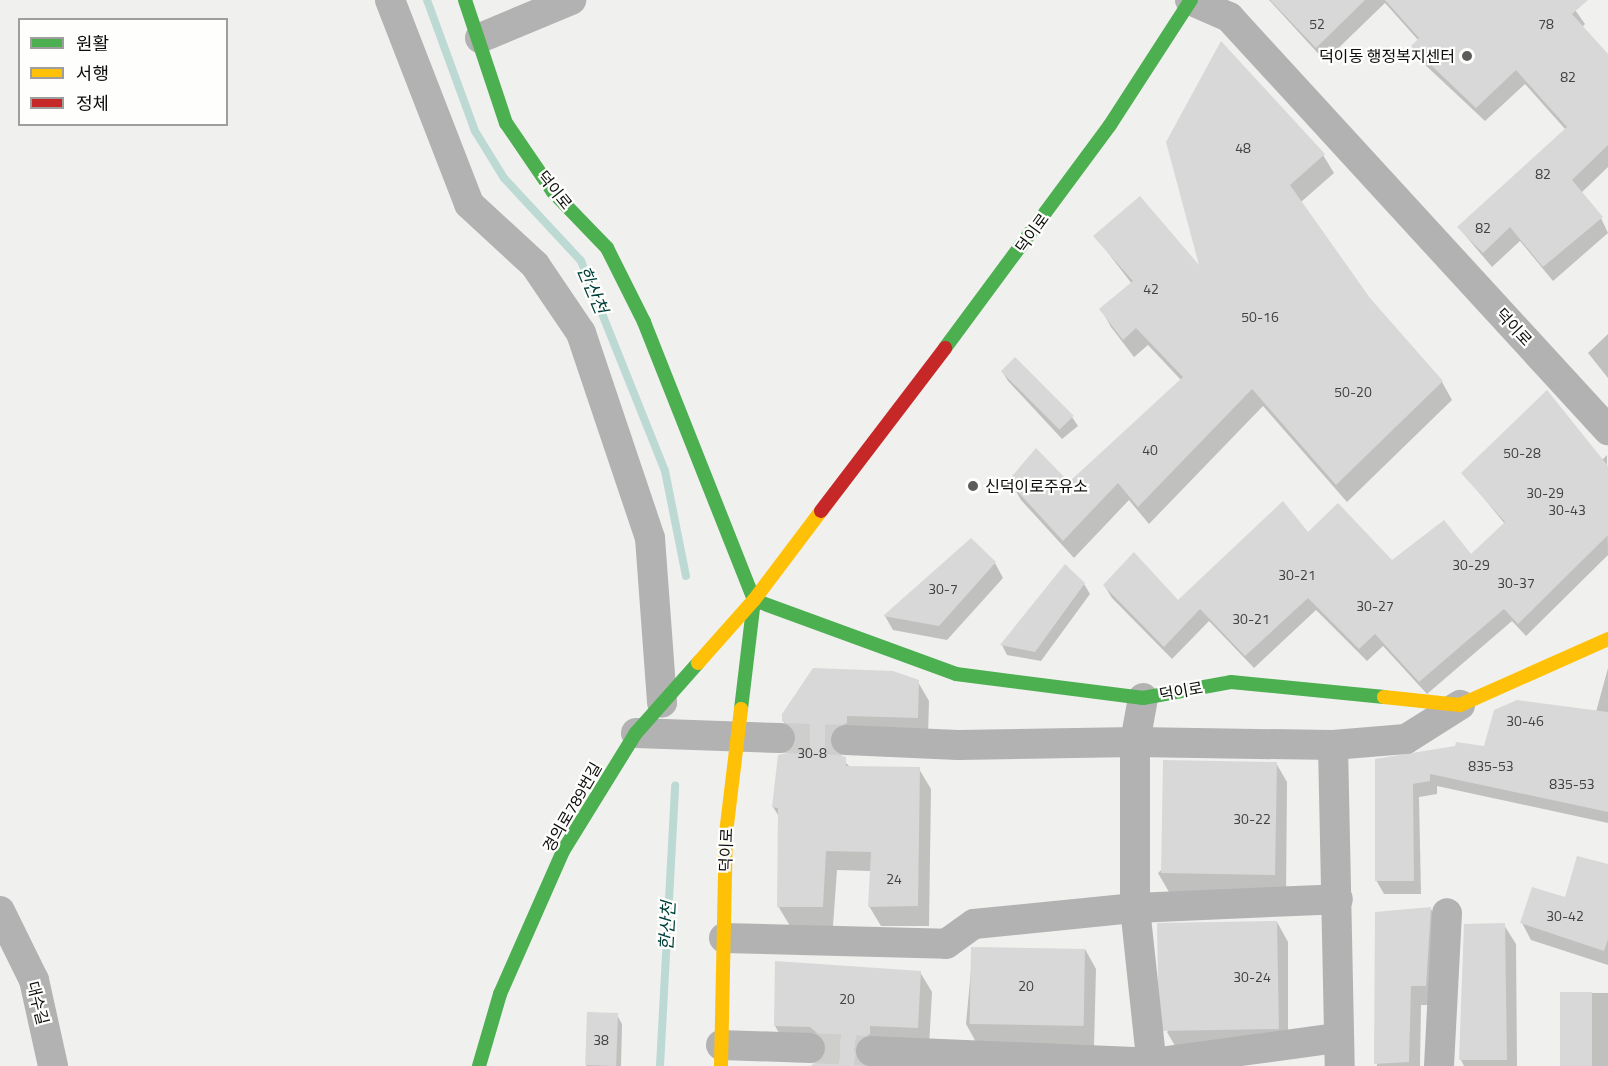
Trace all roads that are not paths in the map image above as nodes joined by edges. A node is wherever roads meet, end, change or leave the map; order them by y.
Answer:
1 (390, 0) edge
2 (465, 0) edge
3 (571, 0) edge
4 (1191, 0) edge
5 (480, 38) junction
6 (1608, 430) edge
7 (754, 600) junction
8 (1608, 639) edge
9 (1143, 698) junction
10 (662, 704) junction
11 (1460, 705) junction
12 (636, 733) junction
13 (738, 735) junction
14 (780, 738) tunnel mouth
15 (846, 740) tunnel mouth
16 (1135, 742) junction
17 (1333, 745) junction
18 (1338, 899) junction
19 (1135, 908) junction
20 (0, 911) edge
21 (1447, 913) dead end
22 (724, 938) junction
23 (810, 1048) tunnel mouth
24 (871, 1051) tunnel mouth
25 (1339, 1052) edge
26 (721, 1055) edge
27 (1152, 1065) edge
28 (52, 1066) edge
29 (479, 1066) edge
30 (1438, 1066) edge

1 - 10 street
2 - 5 street, 덕이로
3 - 5 street
4 - 6 street, 덕이로
4 - 7 street, 덕이로
5 - 7 street, 덕이로
7 - 9 street, 덕이로
7 - 10 street, 경의로789번길
7 - 13 street, 덕이로
8 - 11 street, 덕이로
9 - 11 street, 덕이로
9 - 16 street
10 - 12 street, 경의로789번길
11 - 17 street
12 - 13 street
12 - 29 street, 경의로789번길
13 - 14 street
13 - 22 street, 덕이로
15 - 16 street
16 - 17 street
16 - 19 street
17 - 18 street
18 - 19 street
18 - 25 street
19 - 22 street
19 - 27 street
20 - 28 street, 대수길
21 - 30 street
22 - 26 street, 덕이로
23 - 26 street
24 - 27 street
25 - 27 street

